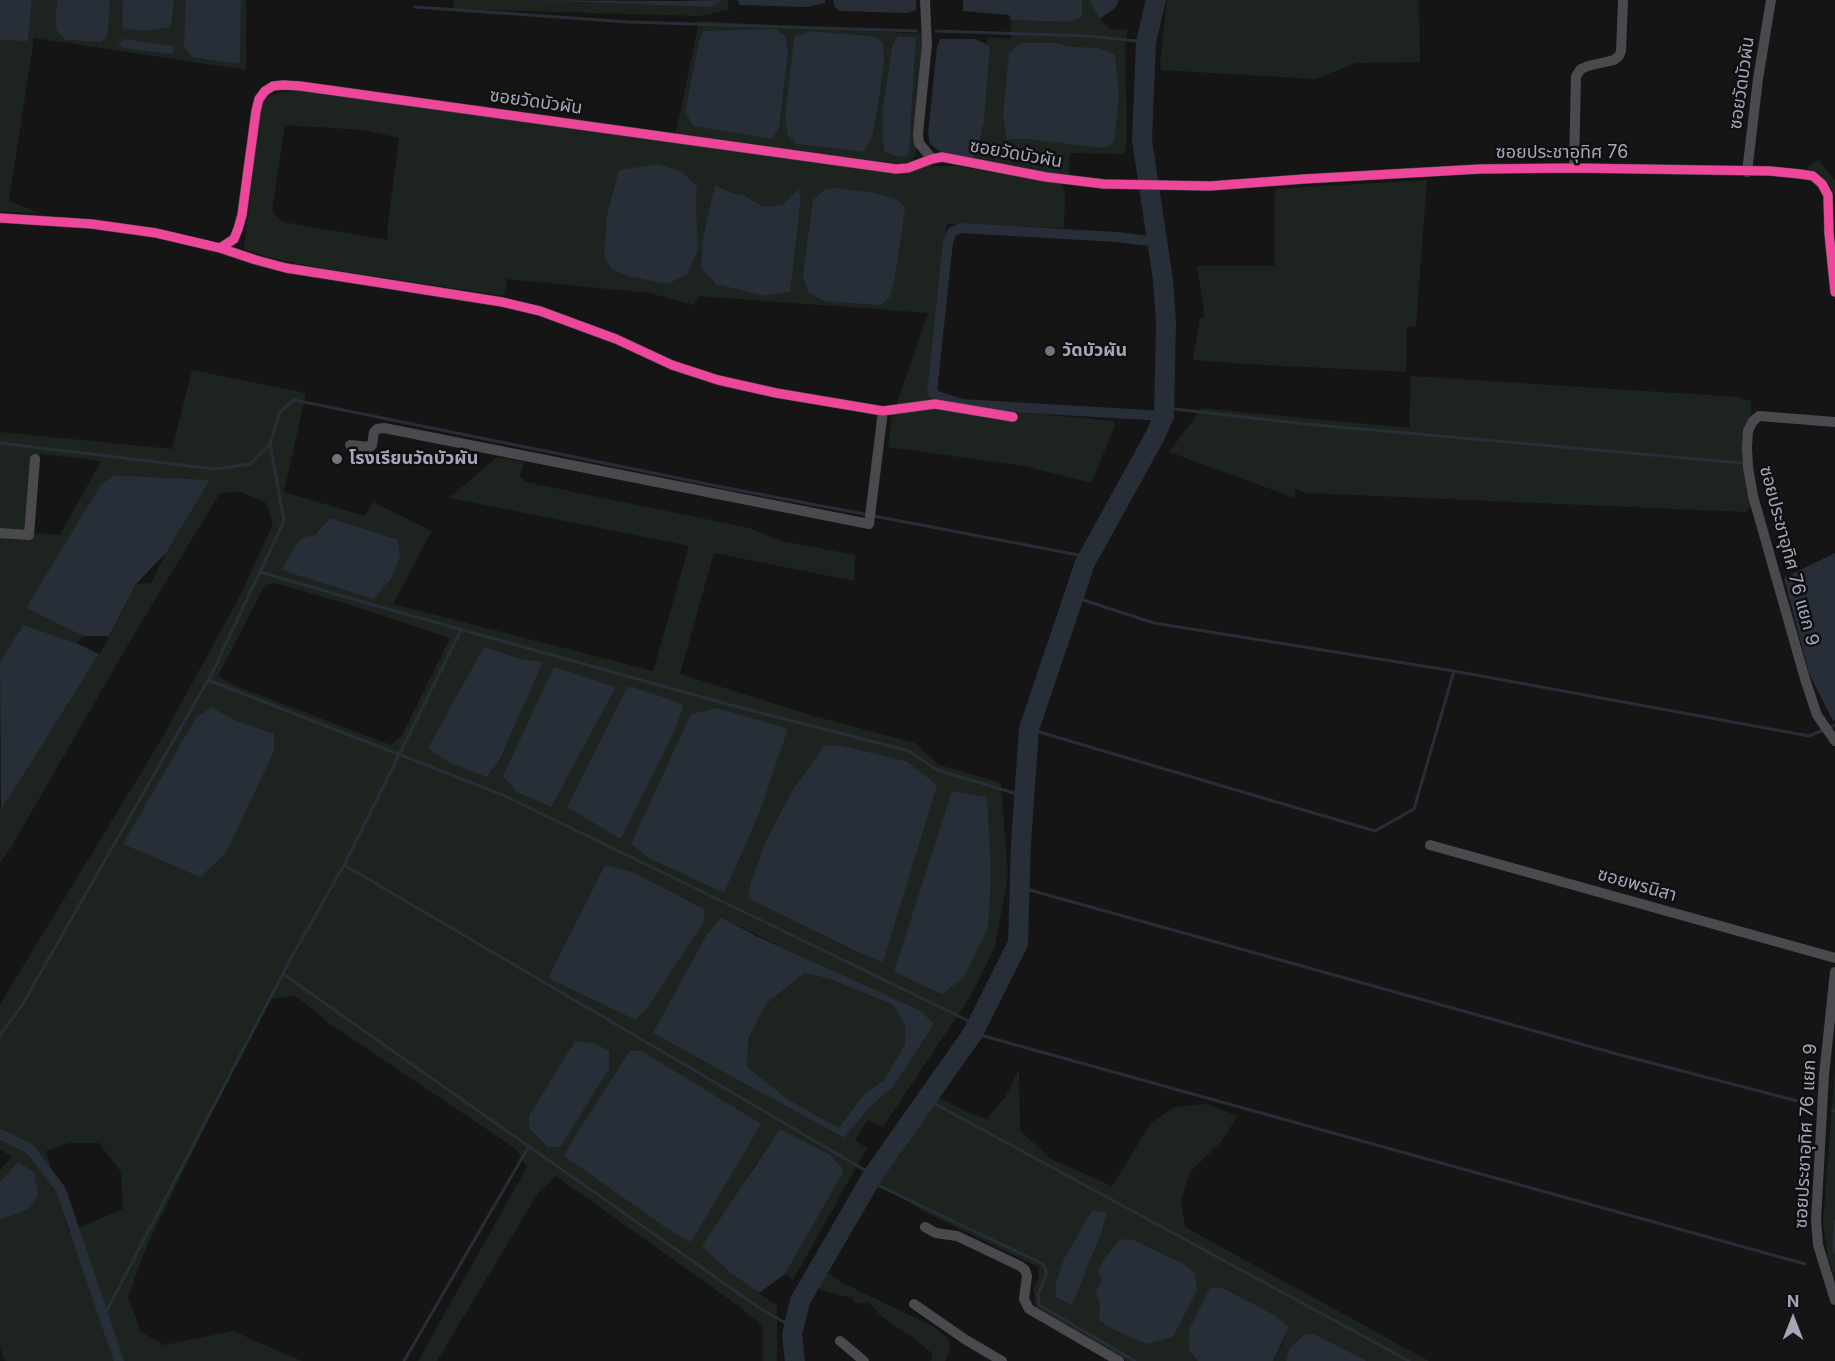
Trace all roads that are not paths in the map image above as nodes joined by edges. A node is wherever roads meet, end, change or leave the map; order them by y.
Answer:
1 (925, 0) edge
2 (1623, 0) edge
3 (1771, 0) edge
4 (932, 159) junction
5 (1574, 168) junction
6 (1747, 171) junction
7 (1191, 186) joint
8 (0, 218) edge
9 (220, 248) junction
10 (1835, 292) edge
11 (883, 411) junction
12 (1013, 417) dead end
13 (1835, 422) edge
14 (350, 445) dead end
15 (35, 459) dead end
16 (0, 533) edge
17 (1835, 741) edge
18 (1430, 845) dead end
19 (1835, 958) edge
20 (1835, 972) edge
21 (925, 1227) dead end
22 (1835, 1300) edge
23 (914, 1304) dead end
24 (840, 1341) dead end
25 (864, 1361) edge
26 (1002, 1361) edge
27 (1119, 1361) edge

1 - 4 street
2 - 5 street
3 - 6 street, ซอยวัดบัวผัน
4 - 7 street, ซอยวัดบัวผัน
4 - 9 street, ซอยวัดบัวผัน
5 - 6 street, ซอยประชาอุทิศ 76
5 - 7 street, ซอยประชาอุทิศ 76
6 - 10 street, ซอยประชาอุทิศ 76
8 - 9 street
9 - 11 street
11 - 12 street
11 - 14 street
13 - 17 street, ซอยประชาอุทิศ 76 แยก 9
15 - 16 street
18 - 19 street, ซอยพรนิสา
20 - 22 street, ซอยประชาอุทิศ 76 แยก 9
21 - 27 street
23 - 26 street
24 - 25 street

